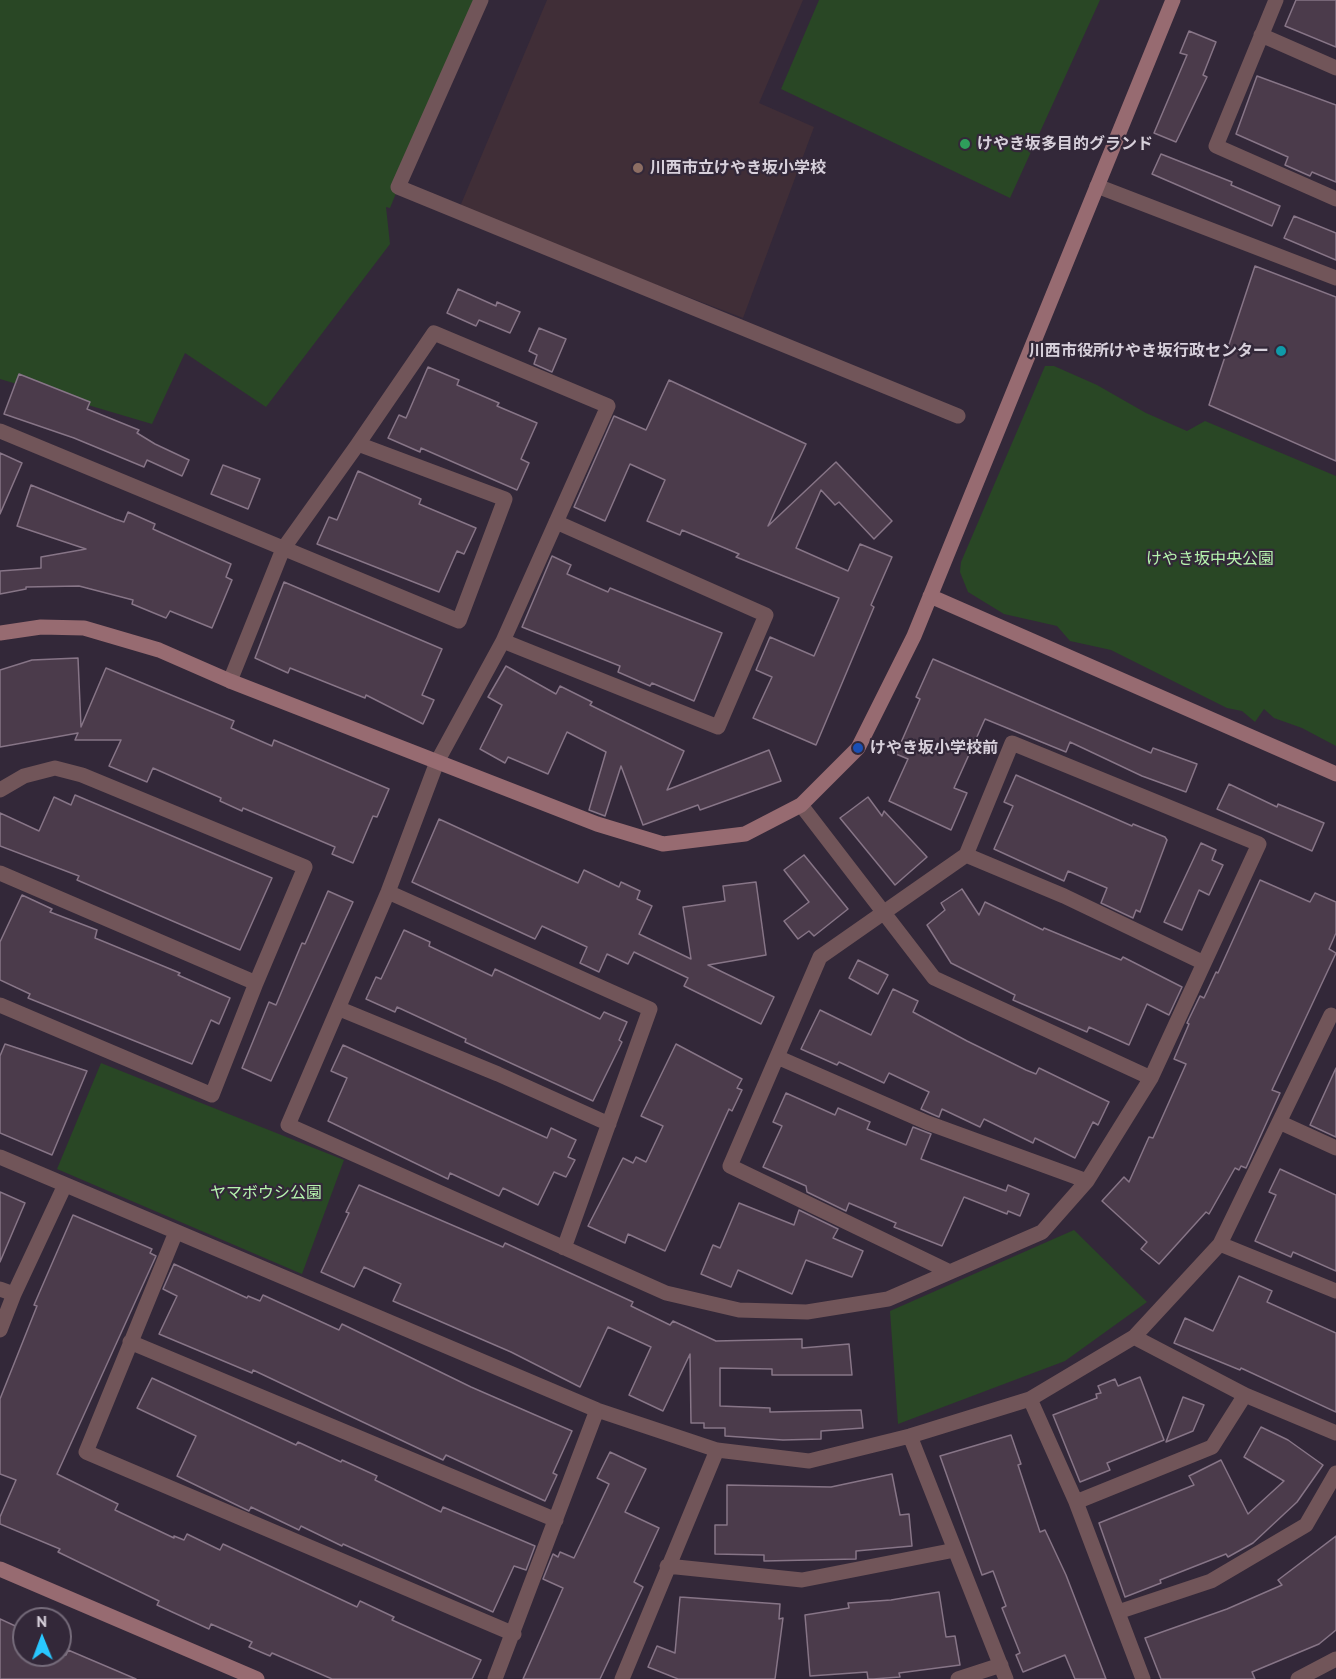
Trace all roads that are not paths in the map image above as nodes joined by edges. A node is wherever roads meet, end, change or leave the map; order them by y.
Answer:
1 (482, 0) edge
2 (1173, 0) edge
3 (1276, 0) edge
4 (1261, 35) junction
5 (1336, 68) edge
6 (1097, 186) junction
7 (1336, 200) edge
8 (1336, 278) edge
9 (958, 416) dead end
10 (0, 430) edge
11 (358, 444) junction
12 (556, 522) junction
13 (283, 549) junction
14 (930, 596) junction
15 (0, 633) edge
16 (503, 641) junction
17 (230, 681) junction
18 (437, 762) junction
19 (1336, 774) edge
20 (0, 790) edge
21 (801, 805) junction
22 (966, 855) junction
23 (0, 873) edge
24 (388, 892) junction
25 (884, 912) junction
26 (1204, 963) junction
27 (256, 983) junction
28 (0, 1005) edge
29 (340, 1009) junction
30 (1334, 1012) edge
31 (777, 1057) junction
32 (1151, 1078) junction
33 (1279, 1122) junction
34 (609, 1124) junction
35 (1336, 1148) edge
36 (0, 1157) edge
37 (1087, 1181) junction
38 (65, 1185) junction
39 (176, 1232) junction
40 (1220, 1244) junction
41 (564, 1248) junction
42 (950, 1272) junction
43 (1336, 1291) edge
44 (7, 1292) edge
45 (0, 1330) edge
46 (1134, 1337) junction
47 (130, 1342) junction
48 (1245, 1395) junction
49 (1030, 1399) junction
50 (597, 1410) junction
51 (1336, 1433) edge
52 (910, 1436) junction
53 (717, 1450) junction
54 (1336, 1473) edge
55 (1076, 1502) junction
56 (556, 1520) junction
57 (955, 1550) junction
58 (667, 1566) junction
59 (0, 1569) edge
60 (1118, 1612) junction
61 (514, 1634) junction
62 (1336, 1659) edge
63 (1004, 1672) edge
64 (257, 1679) edge
65 (495, 1679) edge
66 (622, 1679) edge
67 (958, 1679) edge
68 (1143, 1679) edge
69 (1298, 1679) edge

1 - 9 street
2 - 6 street
3 - 4 street
4 - 5 street
4 - 7 street
6 - 8 street
6 - 14 street
10 - 13 street
11 - 12 street
11 - 13 street
11 - 13 street
12 - 16 street
12 - 16 street
13 - 17 street
14 - 19 street
14 - 21 street
15 - 17 street
16 - 18 street
17 - 18 street
18 - 21 street
18 - 24 street
20 - 27 street
21 - 25 street
22 - 25 street
22 - 26 street
22 - 26 street
23 - 27 street
24 - 29 street
24 - 34 street
25 - 31 street
25 - 32 street
26 - 32 street
27 - 28 street
29 - 34 street
29 - 41 street
30 - 33 street
31 - 37 street
31 - 42 street
32 - 37 street
33 - 35 street
33 - 40 street
34 - 41 street
36 - 38 street
37 - 42 street
38 - 39 street
38 - 44 street
39 - 47 street
39 - 50 street
40 - 43 street
40 - 46 street
41 - 42 street
44 - 45 street
46 - 48 street
46 - 49 street
47 - 56 street
47 - 61 street
48 - 51 street
48 - 55 street
49 - 52 street
49 - 55 street
50 - 53 street
50 - 56 street
52 - 53 street
52 - 57 street
53 - 58 street
54 - 60 street
55 - 60 street
56 - 61 street
57 - 58 street
57 - 63 street
58 - 66 street
59 - 64 street
60 - 68 street
61 - 65 street
62 - 69 street
63 - 67 street

